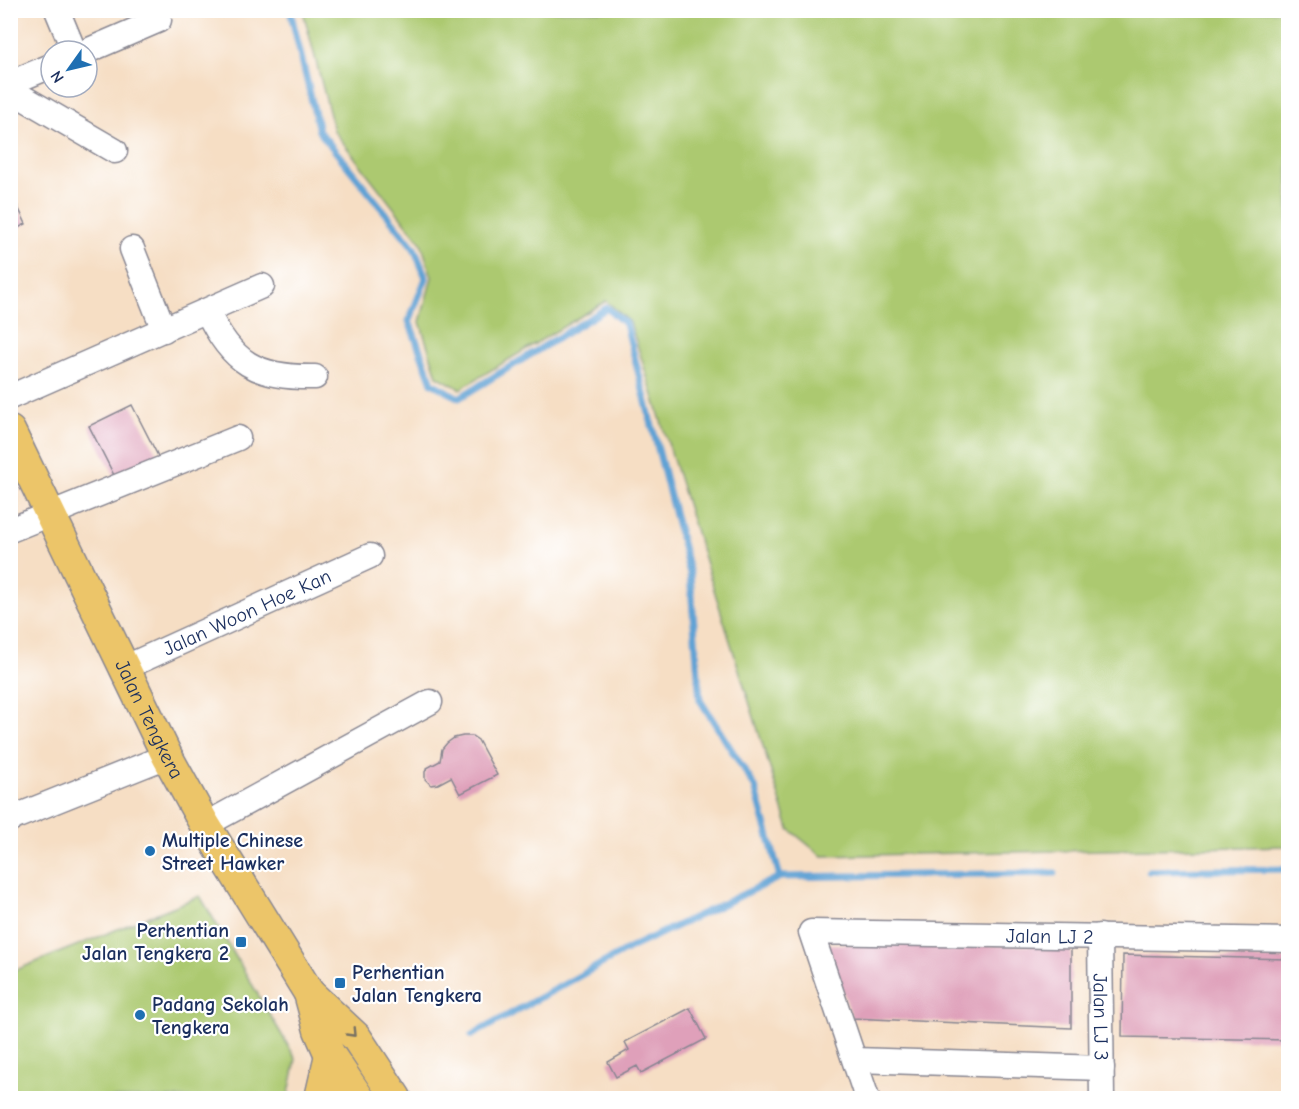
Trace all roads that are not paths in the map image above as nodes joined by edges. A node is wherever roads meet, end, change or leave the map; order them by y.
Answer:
1 (57, 10) edge
2 (159, 20) dead end
3 (69, 39) edge
4 (99, 46) edge
5 (39, 71) edge
6 (10, 83) edge
7 (10, 90) edge
8 (115, 151) dead end
9 (132, 249) dead end
10 (262, 286) dead end
11 (207, 310) junction
12 (164, 330) junction
13 (315, 376) dead end
14 (10, 397) edge
15 (10, 431) edge
16 (238, 438) dead end
17 (51, 514) junction
18 (10, 530) edge
19 (370, 556) dead end
20 (123, 668) junction
21 (430, 702) dead end
22 (167, 756) junction
23 (10, 819) edge
24 (205, 825) junction
25 (1100, 936) junction
26 (1288, 940) edge
27 (309, 993) junction
28 (330, 1055) junction
29 (855, 1060) junction
30 (1102, 1068) junction
31 (320, 1098) edge
32 (359, 1098) edge
33 (396, 1098) edge
34 (867, 1098) edge
35 (1102, 1098) edge

1 - 3 street
2 - 4 street
5 - 6 street
7 - 8 street
9 - 12 street
10 - 11 street
11 - 12 street
11 - 13 street
12 - 14 street
15 - 17 main road, Jalan Tengkera
16 - 17 street
17 - 18 street
17 - 20 main road, Jalan Tengkera
19 - 20 street, Jalan Woon Hoe Kan
20 - 22 main road, Jalan Tengkera
21 - 24 street
22 - 23 street
22 - 24 main road, Jalan Tengkera
24 - 27 main road, Jalan Tengkera
25 - 26 street, Jalan LJ 2
25 - 29 street, Jalan LJ 2
25 - 30 street, Jalan LJ 3
27 - 28 main road, Jalan Tengkera
27 -> 33 main road, Jalan Tengkera
28 - 31 main road
28 - 32 main road, Jalan Tengkera
29 - 30 street
29 - 34 street
30 - 35 street, Jalan LJ 3

